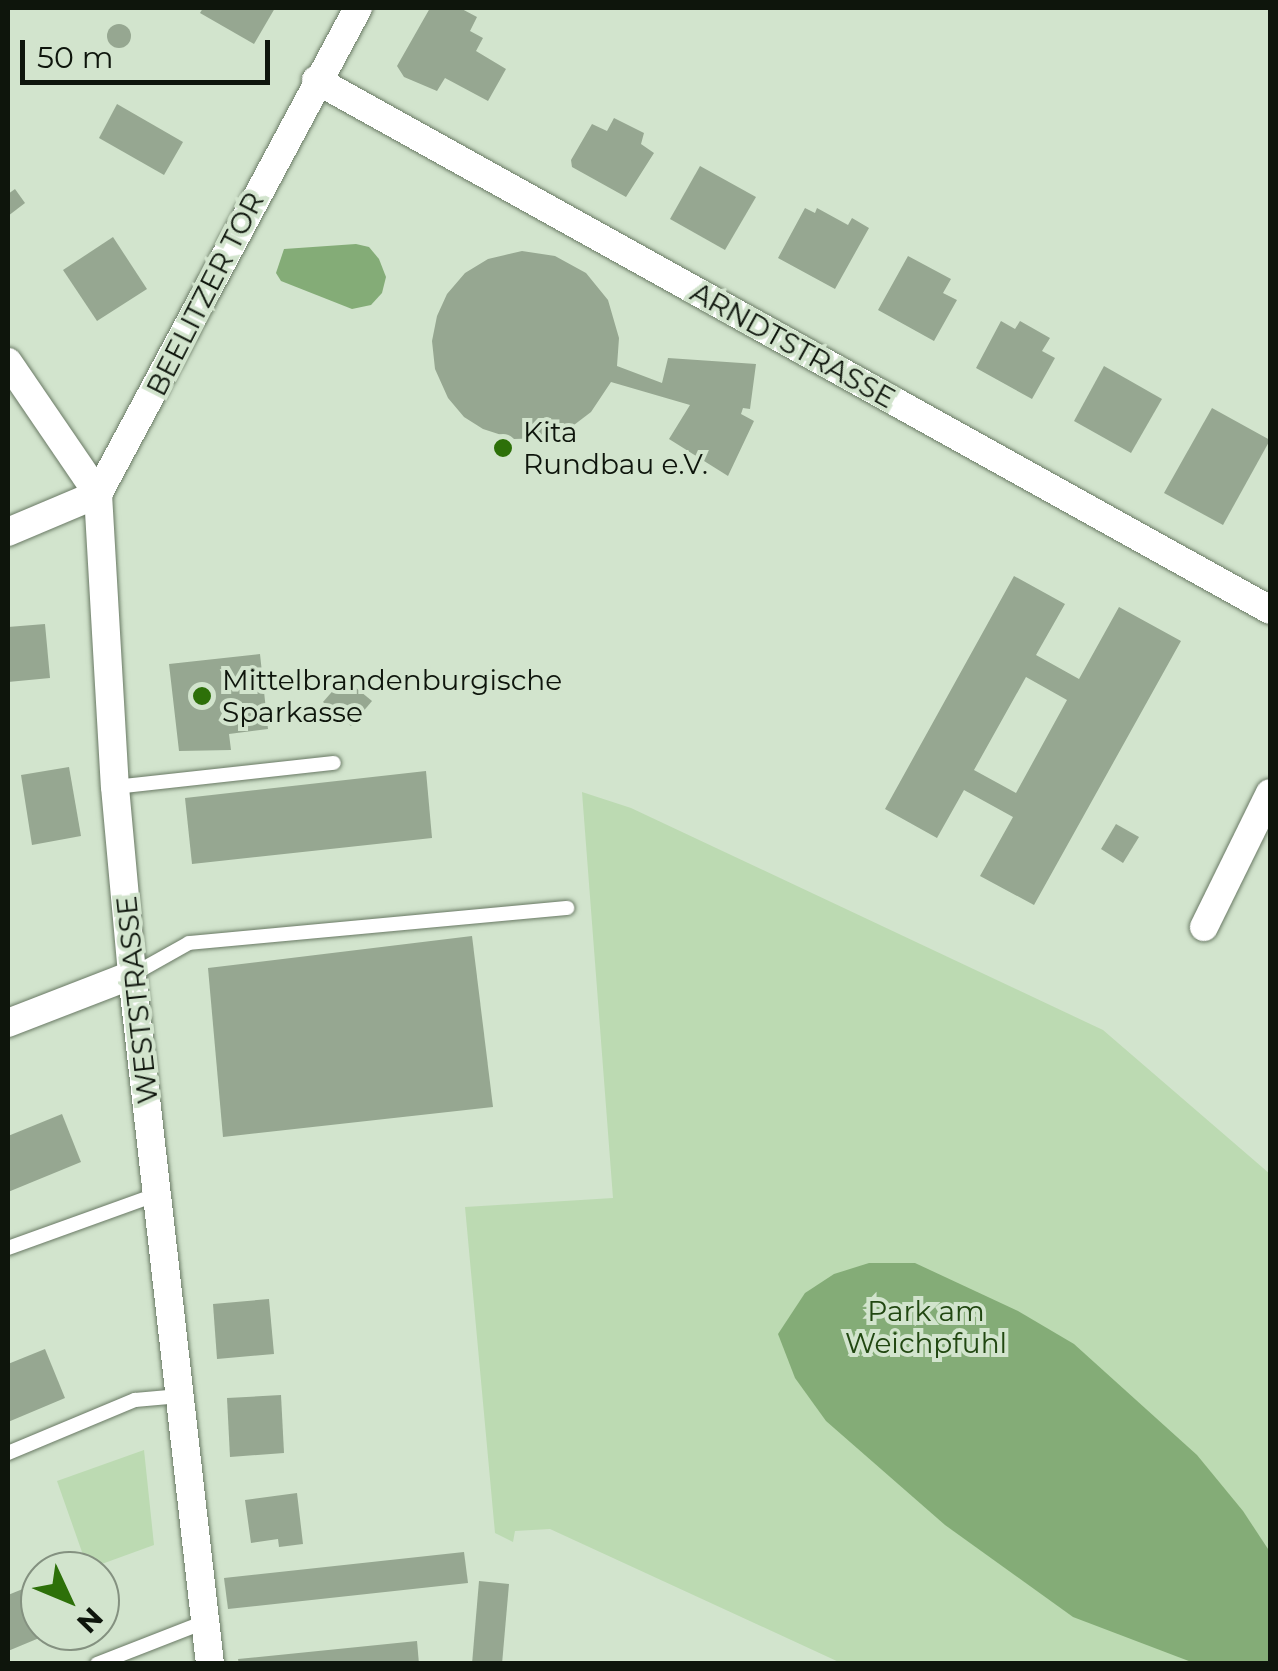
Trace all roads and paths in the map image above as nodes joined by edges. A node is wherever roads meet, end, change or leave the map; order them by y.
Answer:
1 (358, 8) edge
2 (316, 80) junction
3 (8, 362) edge
4 (98, 494) junction
5 (8, 532) edge
6 (1270, 610) edge
7 (334, 763) dead end
8 (115, 788) junction
9 (1270, 793) edge
10 (567, 908) dead end
11 (1204, 926) dead end
12 (132, 975) junction
13 (8, 1024) edge
14 (159, 1194) junction
15 (8, 1248) edge
16 (180, 1396) junction
17 (8, 1453) edge
18 (206, 1622) junction
19 (97, 1664) edge
20 (210, 1664) edge

1 - 2 street, BEELITZER TOR
2 - 4 street, BEELITZER TOR
2 - 6 street, ARNDTSTRASSE
3 - 4 street
4 - 5 street
4 - 8 street, WESTSTRASSE
7 - 8 lane
8 - 12 street, WESTSTRASSE
9 - 11 street
10 - 12 lane
12 - 13 street
12 - 14 street, WESTSTRASSE
14 - 15 lane
14 - 16 street, WESTSTRASSE
16 - 17 lane
16 - 18 street, WESTSTRASSE
18 - 19 lane
18 - 20 street, WESTSTRASSE

